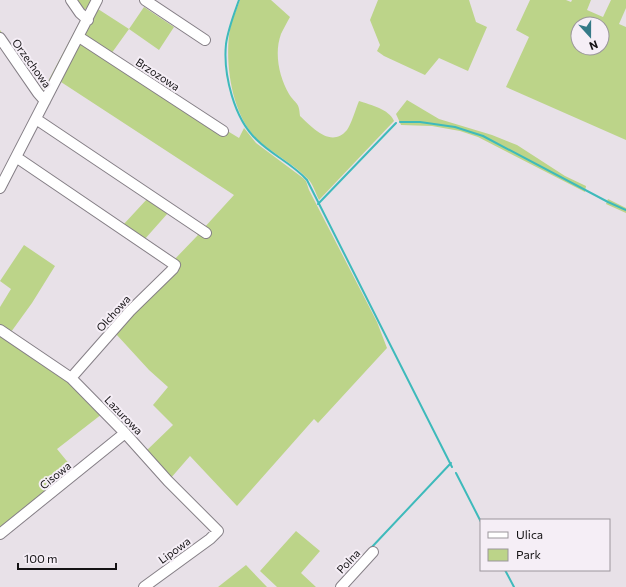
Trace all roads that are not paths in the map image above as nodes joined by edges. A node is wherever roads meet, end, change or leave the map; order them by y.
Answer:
1 (71, 0) edge
2 (97, 0) edge
3 (145, 0) edge
4 (88, 20) junction
5 (79, 37) junction
6 (0, 38) edge
7 (205, 40) dead end
8 (46, 101) junction
9 (36, 119) junction
10 (223, 131) dead end
11 (16, 157) junction
12 (2, 182) edge
13 (206, 233) dead end
14 (0, 330) edge
15 (71, 378) junction
16 (125, 433) junction
17 (218, 532) joint
18 (0, 534) edge
19 (373, 552) dead end
20 (144, 587) edge
21 (341, 587) edge

1 - 4 street
2 - 4 street
3 - 7 street
4 - 5 street
5 - 8 street
5 - 10 street, Brzozowa
6 - 8 street, Orzechowa
8 - 9 street
9 - 11 street
9 - 13 street
11 - 12 street
11 - 15 street, Olchowa
14 - 15 street, Lazurowa
15 - 16 street, Lazurowa
16 - 17 street, Lazurowa
16 - 18 street, Cisowa
17 - 20 street, Lipowa
19 - 21 street, Polna

